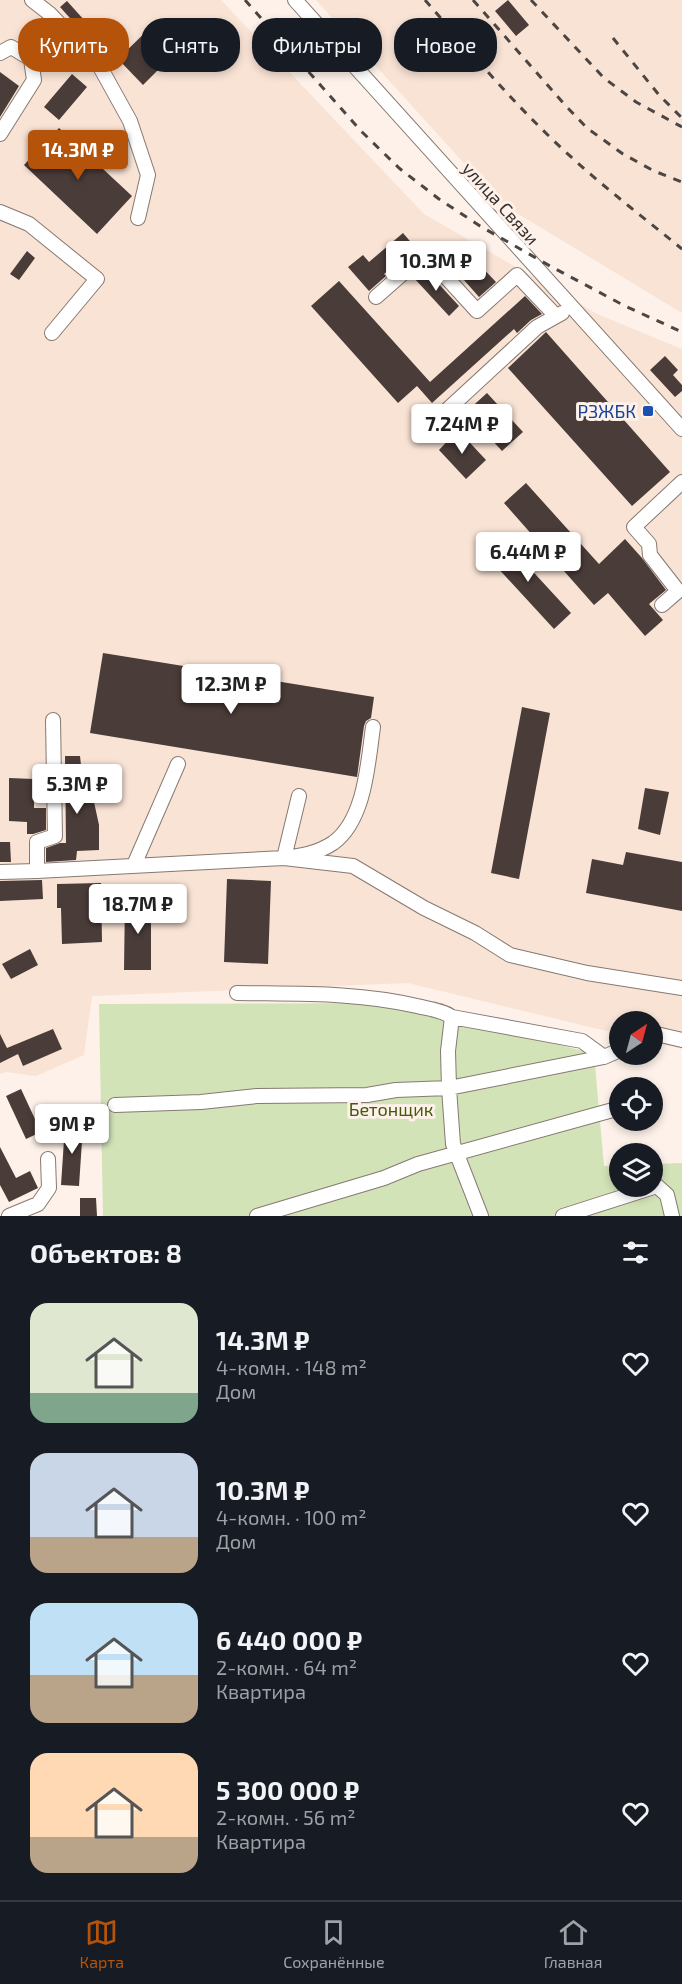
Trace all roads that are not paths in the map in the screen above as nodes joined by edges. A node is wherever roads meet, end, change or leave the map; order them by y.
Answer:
1 (32, 0) edge
2 (295, 0) edge
3 (0, 53) edge
4 (0, 134) edge
5 (0, 212) edge
6 (138, 218) dead end
7 (376, 297) dead end
8 (572, 309) junction
9 (556, 316) junction
10 (52, 333) dead end
11 (682, 429) edge
12 (420, 435) dead end
13 (682, 482) edge
14 (662, 605) dead end
15 (53, 720) dead end
16 (373, 727) dead end
17 (178, 764) dead end
18 (299, 796) dead end
19 (284, 858) junction
20 (134, 865) junction
21 (37, 870) junction
22 (0, 872) edge
23 (682, 988) edge
24 (237, 993) dead end
25 (452, 1017) junction
26 (663, 1036) edge
27 (682, 1040) edge
28 (609, 1056) edge
29 (604, 1058) junction
30 (449, 1088) junction
31 (115, 1105) dead end
32 (609, 1111) edge
33 (457, 1153) junction
34 (48, 1159) dead end
35 (9, 1216) edge
36 (257, 1216) edge
37 (481, 1216) edge
38 (563, 1216) edge
39 (672, 1216) edge

1 - 6 street
2 - 8 street, улица Связи
3 - 4 street
5 - 10 street
7 - 9 street
8 - 9 street
8 - 11 street, улица Связи
9 - 12 street
13 - 14 street
15 - 21 street
16 - 19 street
17 - 20 street
18 - 19 street
19 - 20 street
19 - 23 street
20 - 21 street
21 - 22 street
24 - 25 street
25 - 29 street
25 - 30 street
26 - 27 street
28 - 29 street
29 - 30 street
30 - 31 street
30 - 33 street
32 - 33 street
33 - 36 street
33 - 37 street
34 - 35 street
38 - 39 street

